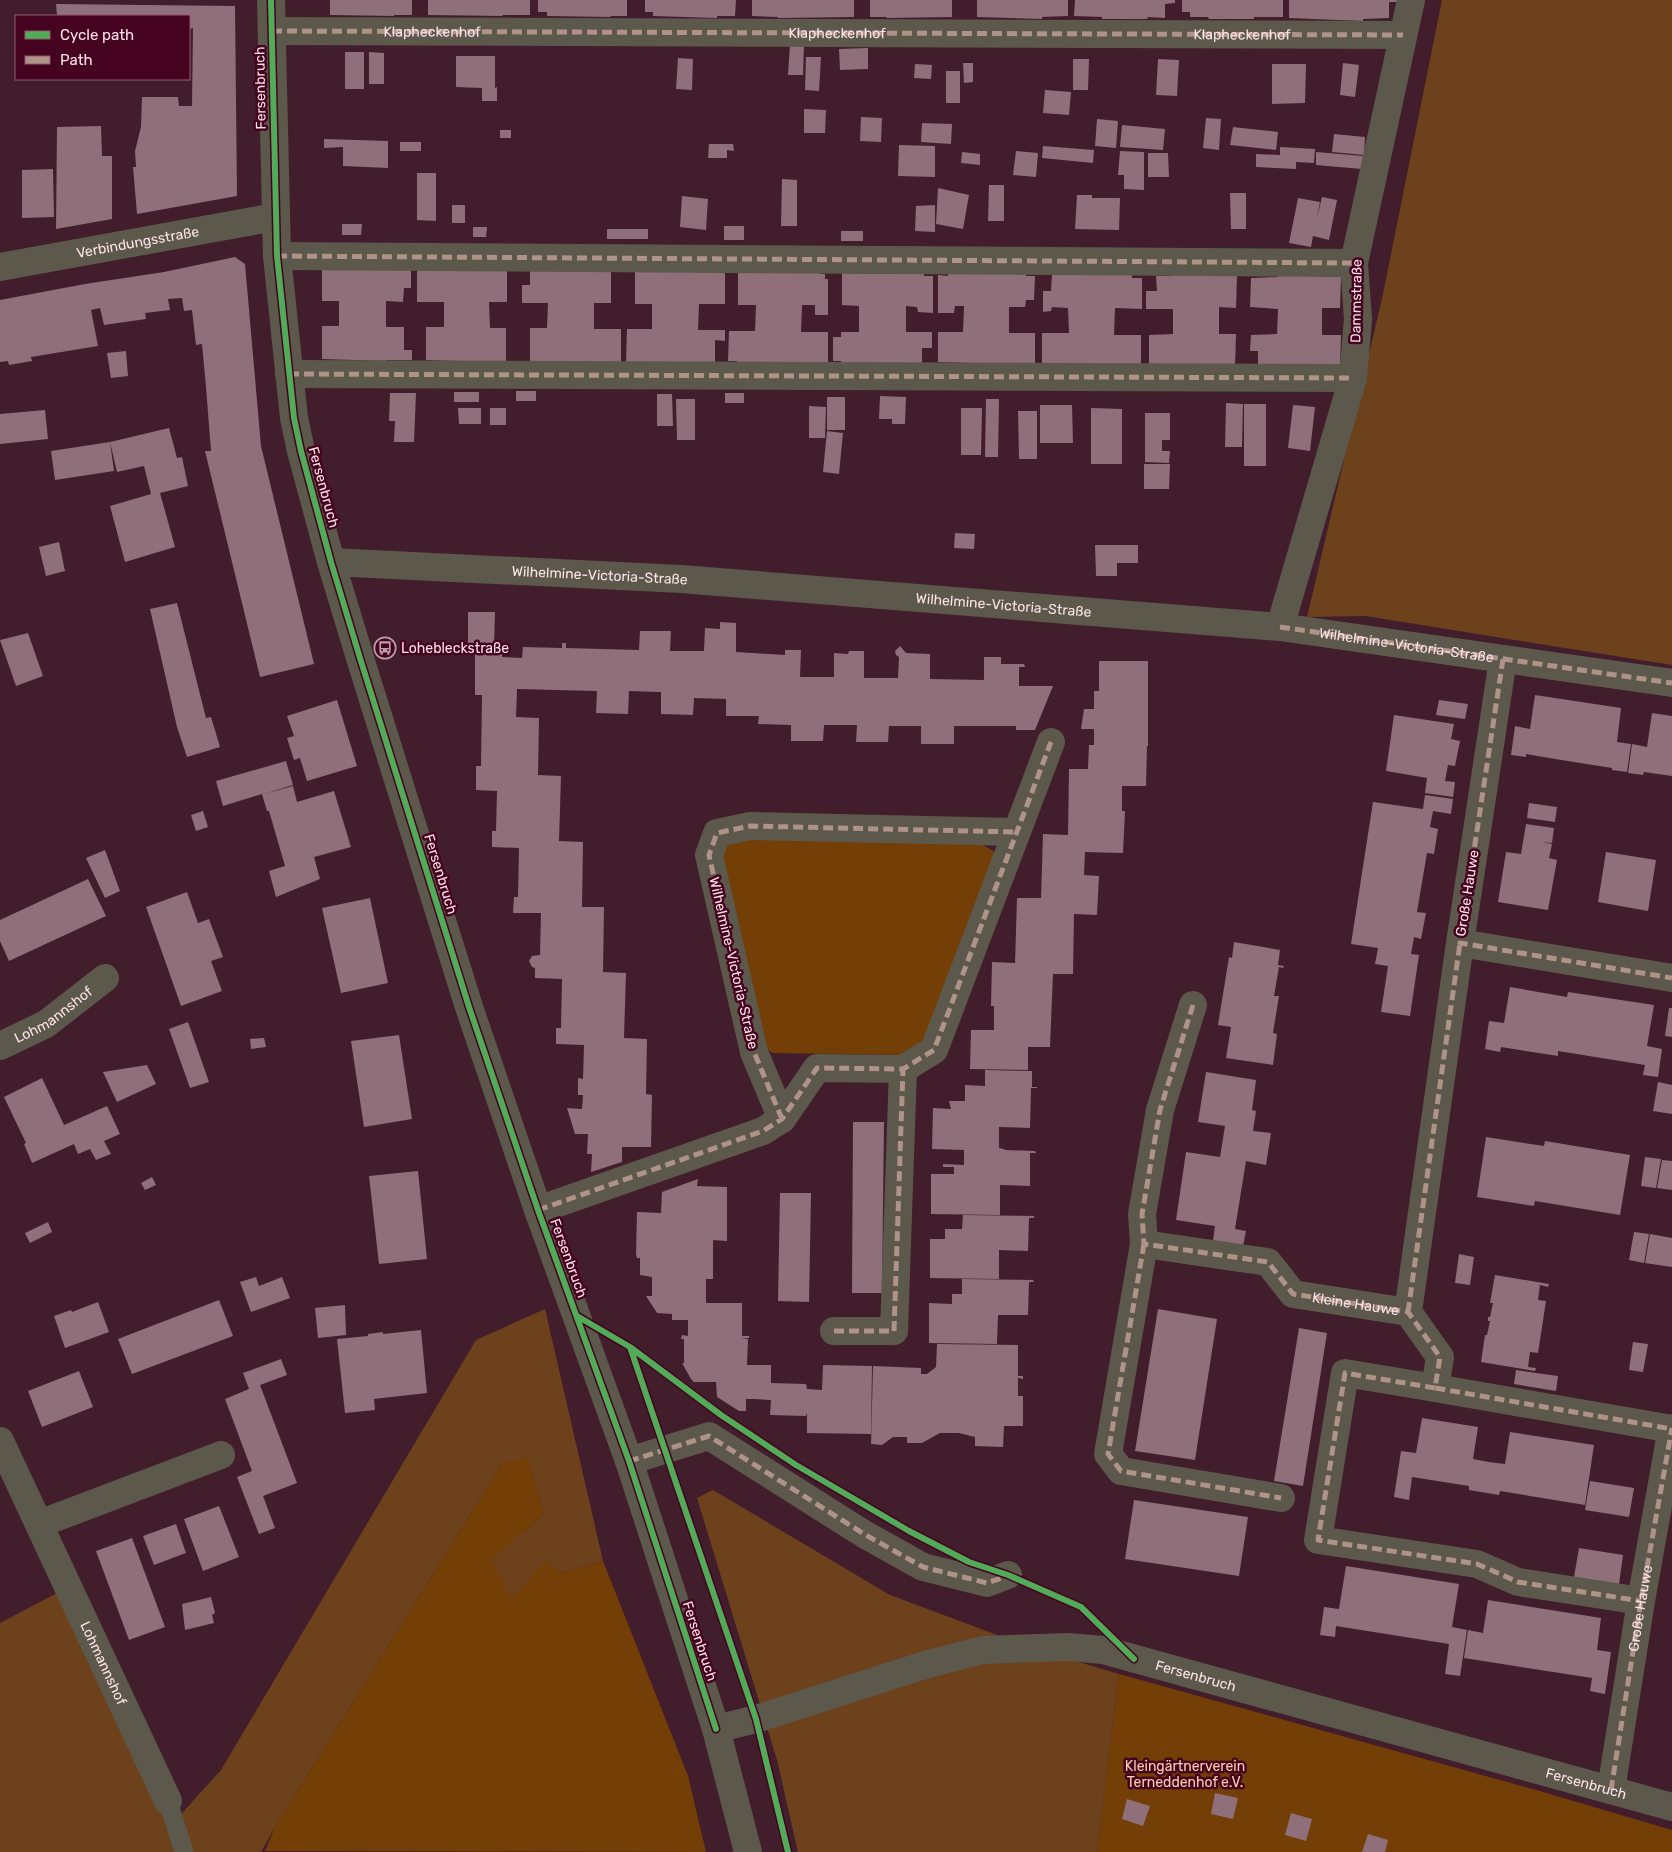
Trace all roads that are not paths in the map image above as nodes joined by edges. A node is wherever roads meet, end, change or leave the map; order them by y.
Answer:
1 (271, 0) edge
2 (1412, 0) edge
3 (272, 31) junction
4 (1404, 34) junction
5 (275, 217) junction
6 (277, 256) junction
7 (1354, 263) junction
8 (0, 266) edge
9 (289, 374) junction
10 (1353, 378) junction
11 (331, 562) junction
12 (1280, 626) junction
13 (1503, 659) junction
14 (1672, 683) edge
15 (1051, 742) dead end
16 (1015, 832) junction
17 (1460, 943) junction
18 (105, 978) dead end
19 (1672, 978) edge
20 (1193, 1005) dead end
21 (0, 1046) edge
22 (903, 1069) junction
23 (782, 1119) junction
24 (538, 1210) junction
25 (1144, 1244) junction
26 (1408, 1312) junction
27 (834, 1331) dead end
28 (1435, 1388) junction
29 (1672, 1428) edge
30 (0, 1441) edge
31 (221, 1455) dead end
32 (629, 1461) junction
33 (1281, 1498) dead end
34 (39, 1524) junction
35 (1008, 1575) dead end
36 (1641, 1601) junction
37 (716, 1729) junction
38 (1611, 1790) junction
39 (168, 1801) joint
40 (1672, 1807) edge
41 (184, 1852) edge
42 (748, 1852) edge

1 - 3 street, Fersenbruch
2 - 4 street, Dammstraße
3 - 4 street, Klapheckenhof
3 - 5 street, Fersenbruch
4 - 7 street, Dammstraße
5 - 6 street, Fersenbruch
5 - 8 street, Verbindungsstraße
6 - 7 street
6 - 9 street, Fersenbruch
7 - 10 street, Dammstraße
9 - 10 street
9 - 11 street, Fersenbruch
10 - 12 street, Dammstraße
11 - 12 street, Wilhelmine-Victoria-Straße
11 - 24 street, Fersenbruch
12 - 13 street, Wilhelmine-Victoria-Straße
13 - 14 street, Wilhelmine-Victoria-Straße
13 - 17 street, Große Hauwe
15 - 16 street
16 - 22 street
16 - 23 street, Wilhelmine-Victoria-Straße
17 - 19 street, Große Hauwe
17 - 26 street
18 - 21 street, Lohmannshof
20 - 25 street
22 - 23 street
22 - 27 street
23 - 24 street
24 - 32 street, Fersenbruch
25 - 26 street, Kleine Hauwe
25 - 33 street
26 - 28 street, Kleine Hauwe
28 - 29 street
28 - 36 street
29 - 36 street, Große Hauwe
30 - 34 street, Lohmannshof
31 - 34 street
32 - 35 street
32 - 37 street, Fersenbruch
34 - 39 street, Lohmannshof
36 - 38 street, Große Hauwe
37 - 38 street, Fersenbruch
37 - 42 street, Fersenbruch
38 - 40 street, Fersenbruch
39 - 41 lane

